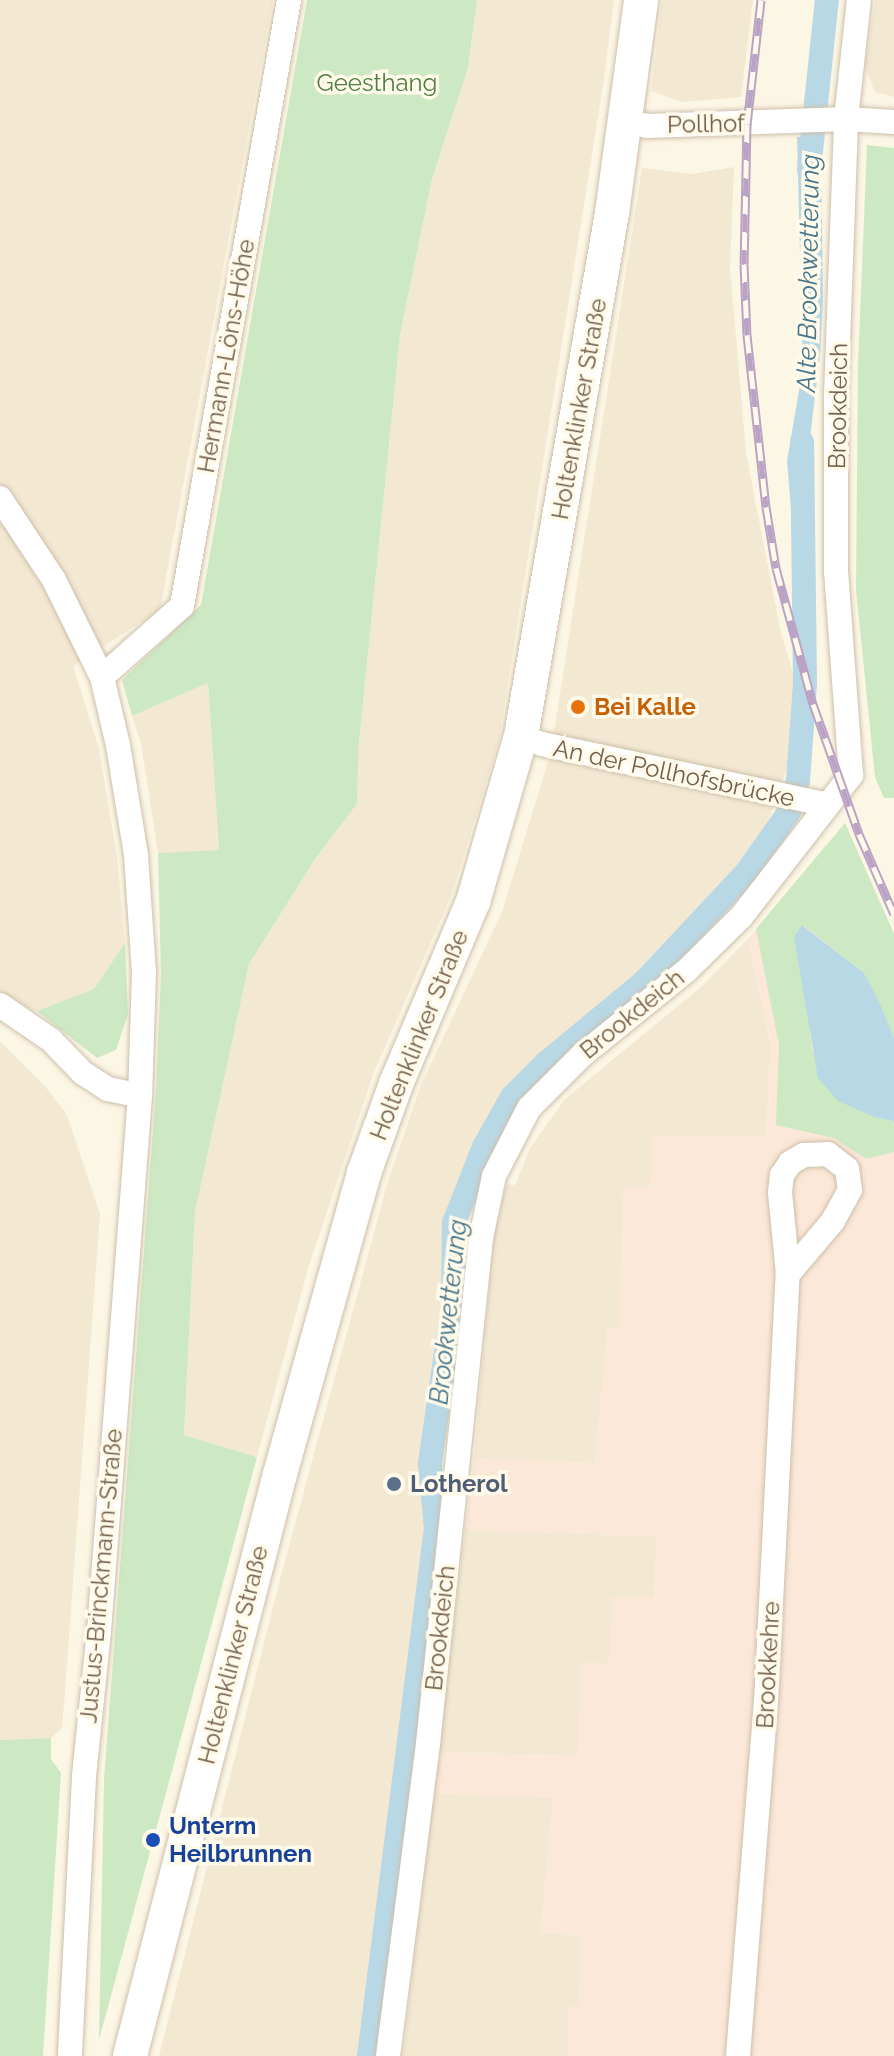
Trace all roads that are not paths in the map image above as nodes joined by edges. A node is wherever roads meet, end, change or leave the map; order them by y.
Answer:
1 (289, 0) edge
2 (641, 0) edge
3 (859, 0) edge
4 (846, 119) junction
5 (626, 122) junction
6 (894, 122) edge
7 (0, 498) edge
8 (102, 677) junction
9 (521, 736) junction
10 (828, 805) junction
11 (0, 1005) edge
12 (140, 1096) junction
13 (788, 1274) junction
14 (70, 2056) edge
15 (130, 2056) edge
16 (388, 2056) edge
17 (738, 2056) edge

1 - 8 street, Hermann-Löns-Höhe
2 - 5 main road, Holtenklinker Straße
3 - 4 street, Brookdeich
4 - 5 street, Pollhof
4 - 6 street
4 - 10 street, Brookdeich
5 - 9 main road, Holtenklinker Straße
7 - 8 street, Justus-Brinckmann-Straße
8 - 12 street, Justus-Brinckmann-Straße
9 - 10 street, An der Pollhofsbrücke
9 - 15 main road, Holtenklinker Straße
10 - 16 street, Brookdeich
11 - 12 street
12 - 14 street, Justus-Brinckmann-Straße
13 - 13 street, Brookkehre
13 - 17 street, Brookkehre

